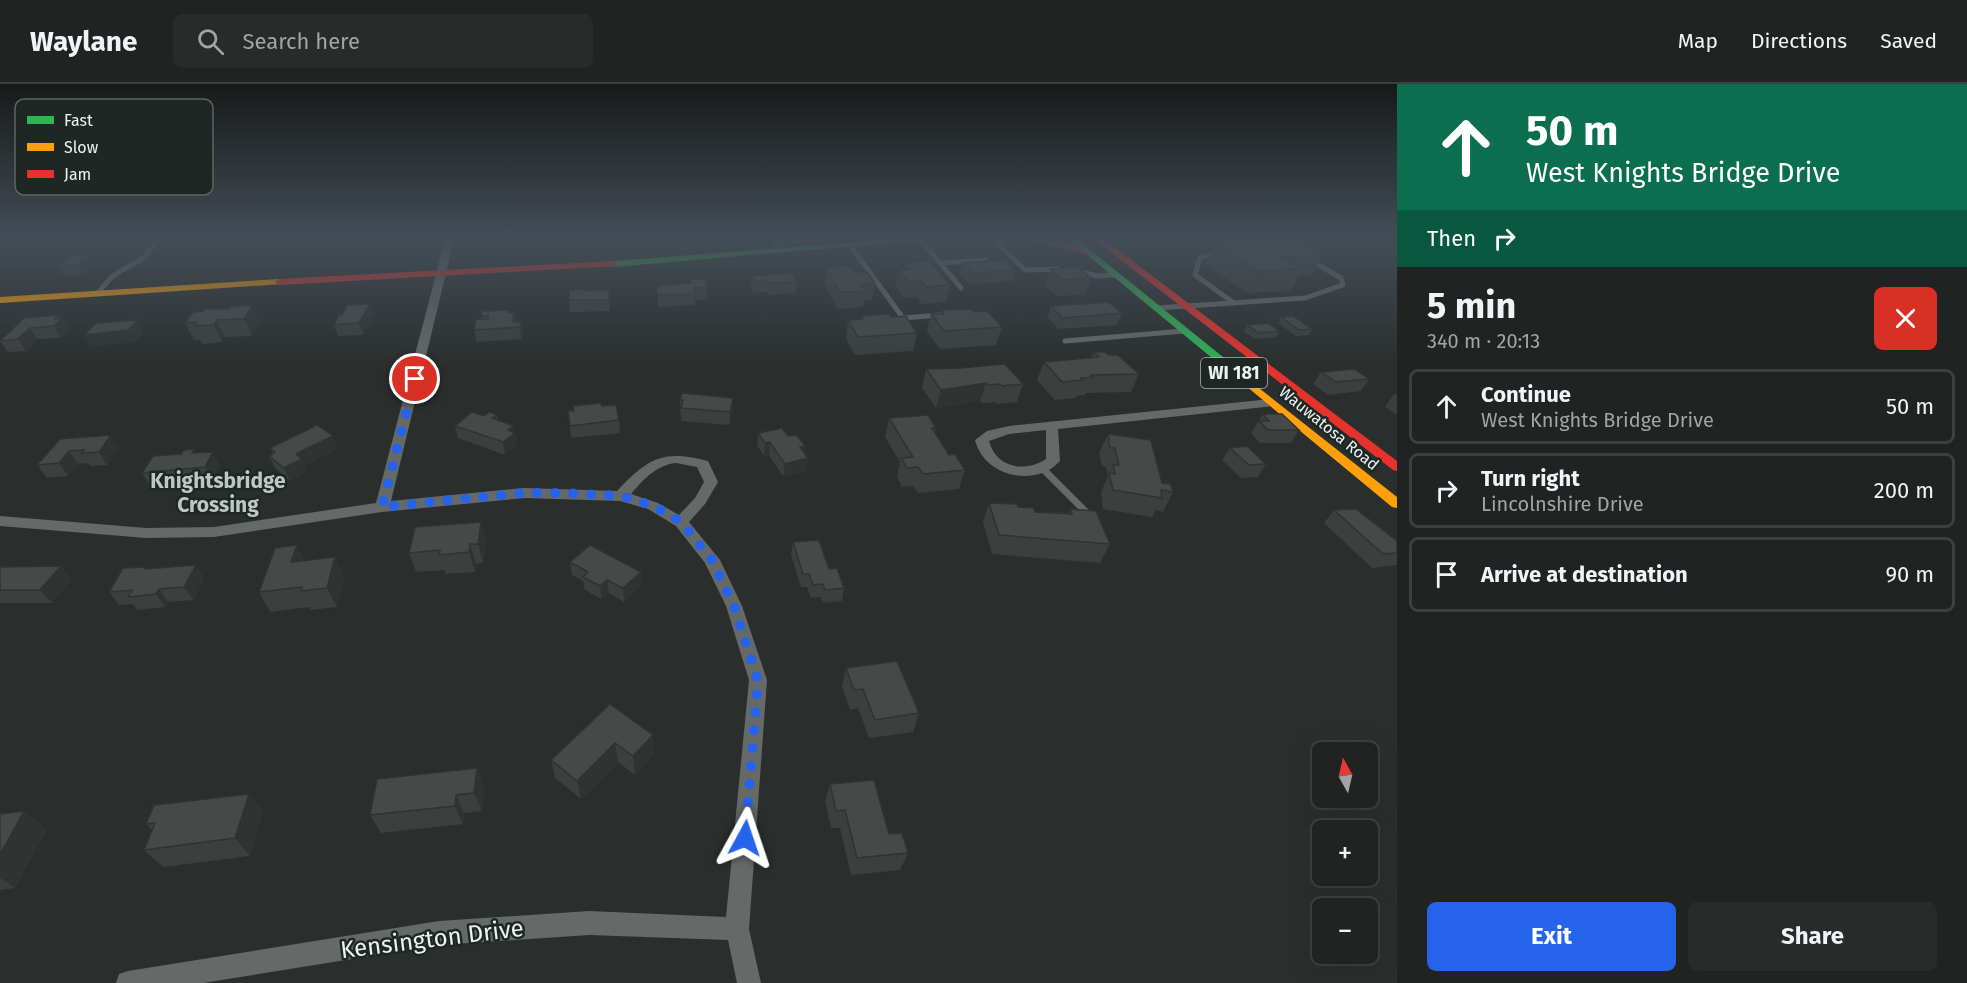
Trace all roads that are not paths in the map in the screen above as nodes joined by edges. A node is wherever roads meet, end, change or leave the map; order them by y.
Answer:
1 (108, 282) edge
2 (286, 282) edge
3 (440, 282) edge
4 (877, 282) edge
5 (956, 282) edge
6 (1124, 282) edge
7 (1141, 282) edge
8 (1152, 282) edge
9 (1205, 282) edge
10 (1342, 282) edge
11 (961, 288) dead end
12 (97, 294) junction
13 (0, 300) edge
14 (1234, 303) junction
15 (1184, 307) junction
16 (1156, 308) junction
17 (951, 314) edge
18 (903, 318) junction
19 (892, 319) edge
20 (1184, 332) junction
21 (1065, 341) dead end
22 (1271, 403) junction
23 (1052, 426) junction
24 (1397, 467) edge
25 (1043, 469) junction
26 (621, 496) junction
27 (1397, 504) edge
28 (382, 507) junction
29 (0, 521) edge
30 (681, 522) junction
31 (1098, 525) edge
32 (737, 929) junction
33 (128, 983) edge
34 (749, 983) edge

1 - 12 lane
2 - 12 main road
3 - 28 street
4 - 18 lane
5 - 11 lane
6 - 16 main road, Wauwatosa Road / WI 181
7 - 15 main road
8 - 15 main road, Wauwatosa Road / WI 181
9 - 14 lane
10 - 14 lane
12 - 13 main road
14 - 15 lane
15 - 16 lane
15 - 24 main road, Wauwatosa Road / WI 181
16 - 20 main road, Wauwatosa Road / WI 181
17 - 18 lane
18 - 19 lane
20 - 21 lane
20 - 22 main road, Wauwatosa Road / WI 181
22 - 23 street
22 - 27 main road, Wauwatosa Road / WI 181
23 - 25 street
23 - 25 street
25 - 31 lane
26 - 28 street
26 - 30 street
26 - 30 street
28 - 29 street
30 - 32 street
32 - 33 street, Kensington Drive
32 - 34 street

